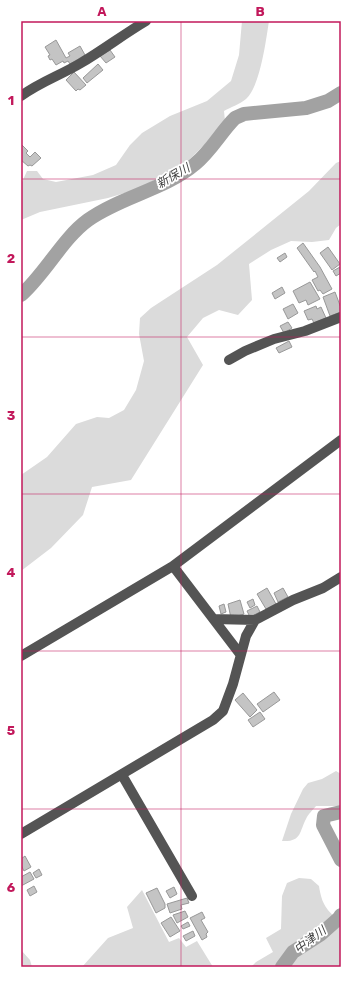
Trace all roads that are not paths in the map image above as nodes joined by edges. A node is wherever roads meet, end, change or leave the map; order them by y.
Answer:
1 (146, 21) edge
2 (21, 96) edge
3 (341, 317) edge
4 (229, 360) dead end
5 (341, 440) edge
6 (173, 566) junction
7 (341, 577) edge
8 (214, 619) junction
9 (255, 620) junction
10 (240, 654) junction
11 (21, 656) edge
12 (122, 775) junction
13 (21, 834) edge
14 (192, 896) dead end

1 - 2 street
3 - 4 street
5 - 6 street
6 - 8 street
6 - 11 street
7 - 9 street
8 - 9 street
8 - 10 street
9 - 10 street
10 - 12 street
12 - 13 street
12 - 14 street

